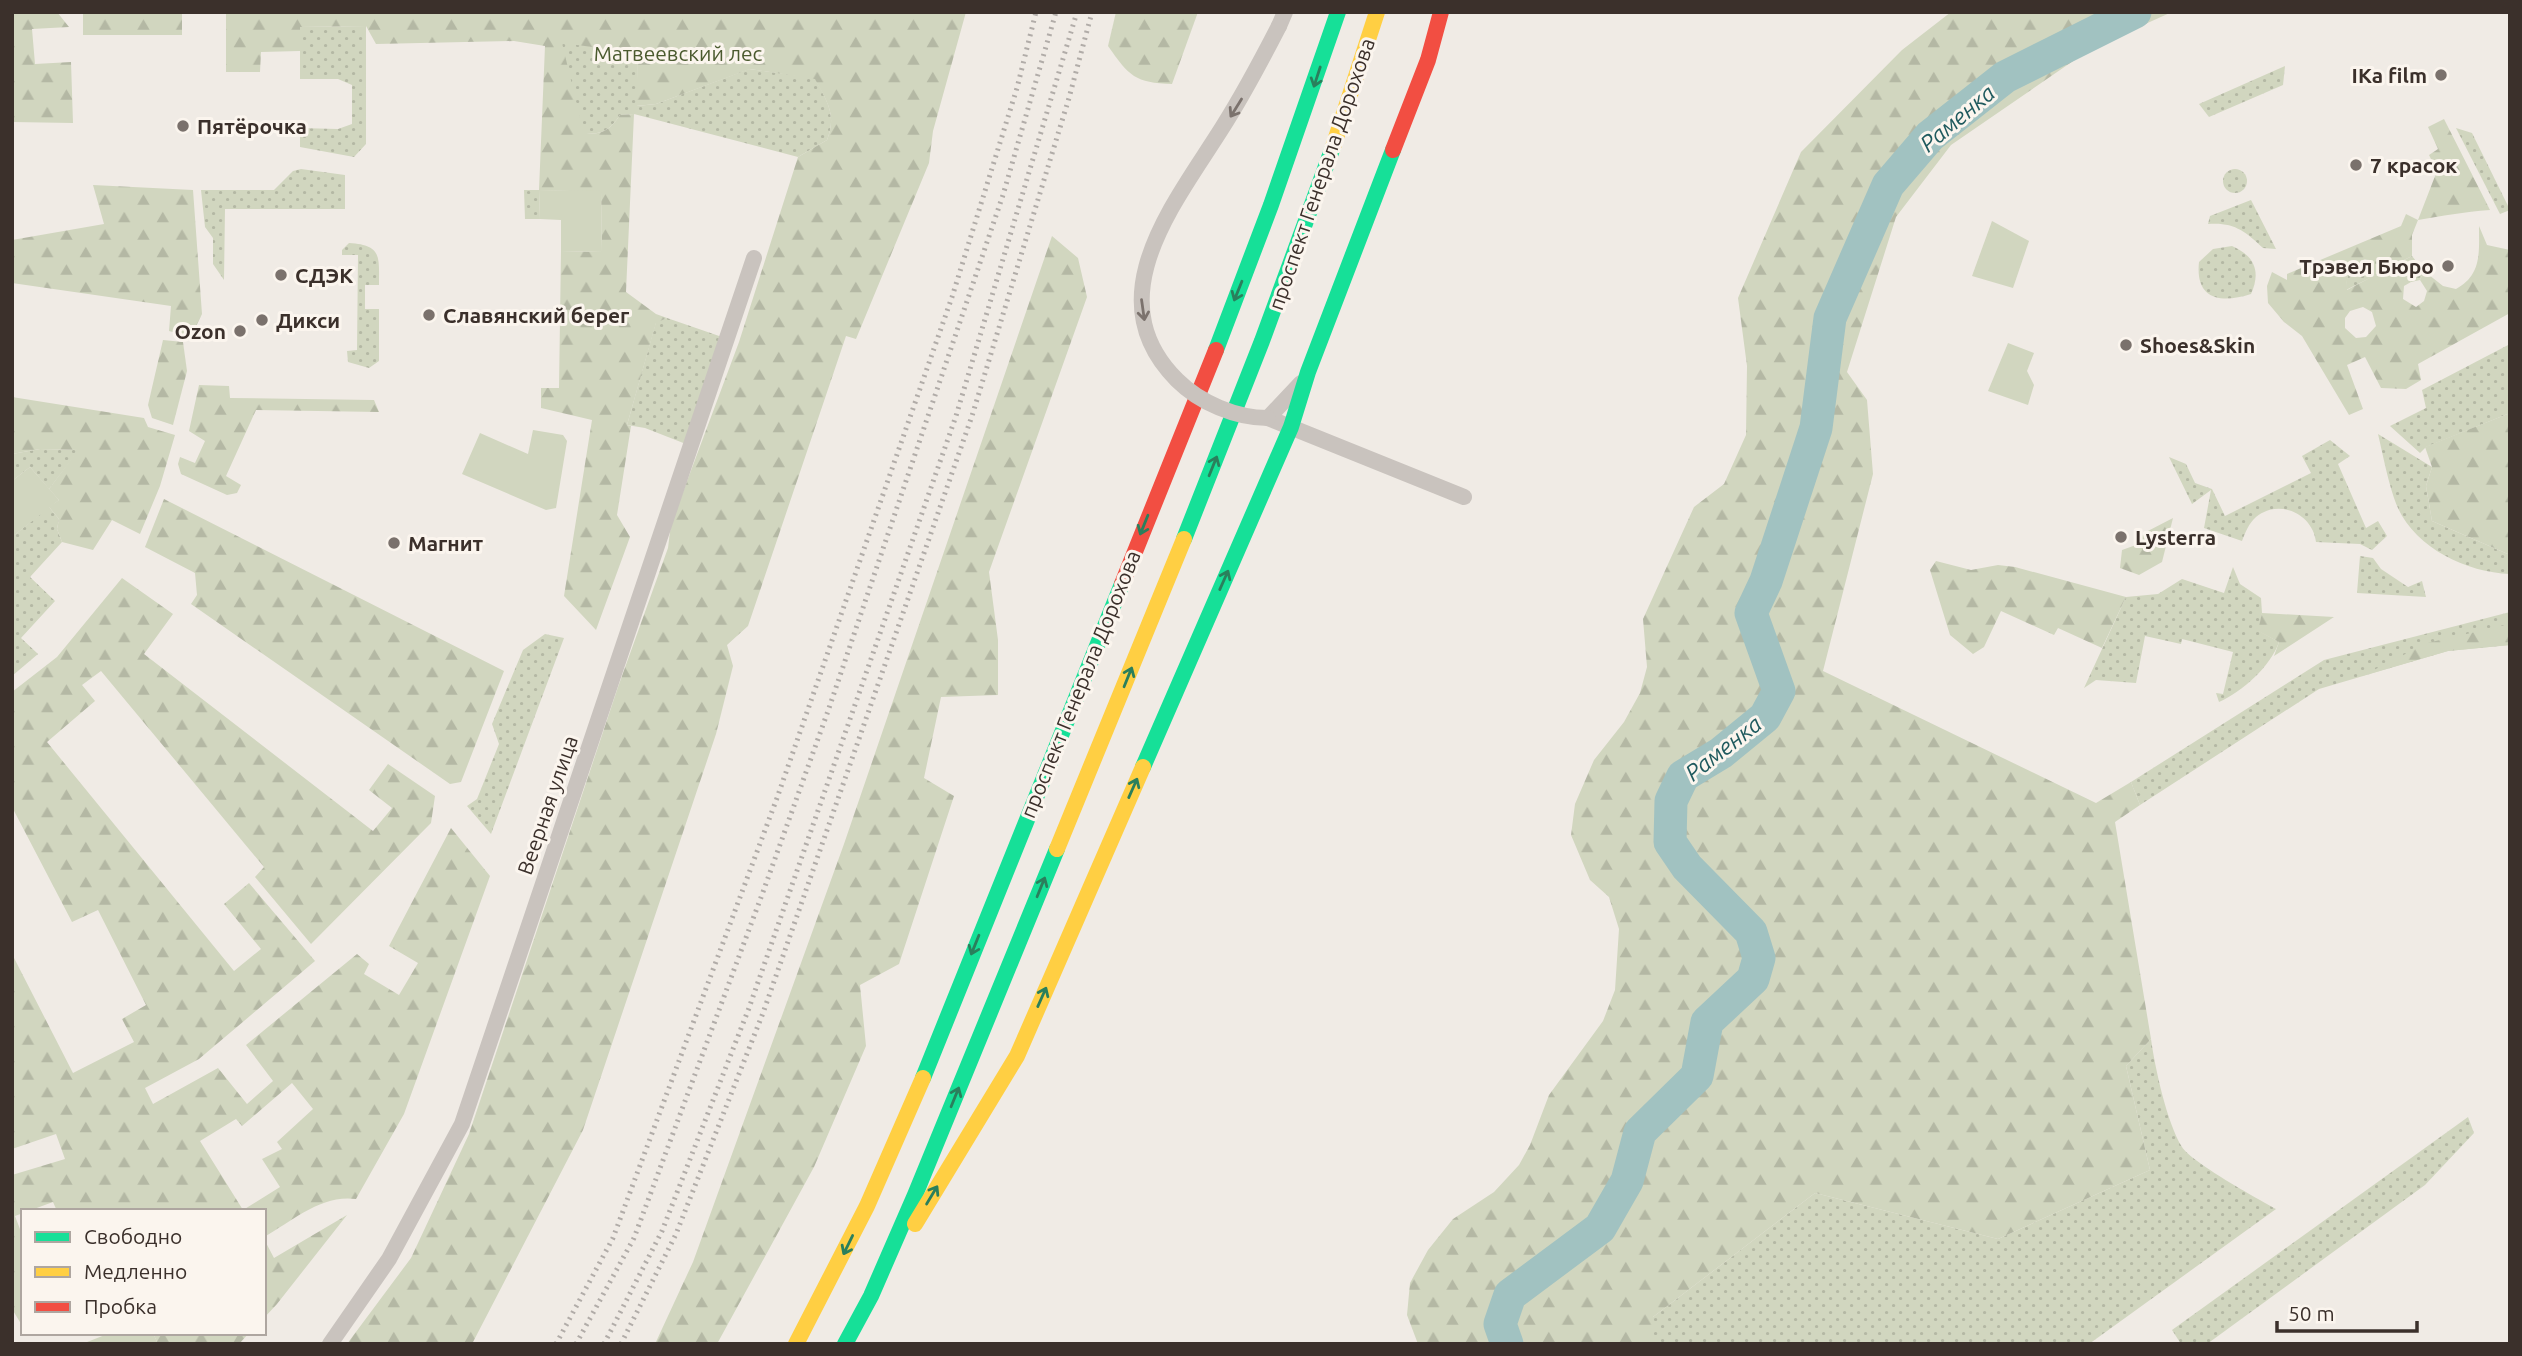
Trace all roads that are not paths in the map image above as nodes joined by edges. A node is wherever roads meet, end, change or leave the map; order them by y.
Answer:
1 (1338, 12) edge
2 (1377, 12) edge
3 (1441, 12) edge
4 (1282, 19) edge
5 (754, 258) dead end
6 (1308, 372) junction
7 (1268, 418) junction
8 (1291, 427) junction
9 (1464, 496) dead end
10 (871, 1296) junction
11 (331, 1344) edge
12 (796, 1344) edge
13 (845, 1344) edge

1 -> 12 main road, проспект Генерала Дорохова
10 -> 2 main road, проспект Генерала Дорохова
3 - 6 main road
4 -> 7 street, bridge
5 - 11 street, Веерная улица
6 - 7 street
6 - 8 main road
7 - 8 street
8 - 9 street
10 -> 8 main road
10 - 13 main road, проспект Генерала Дорохова

